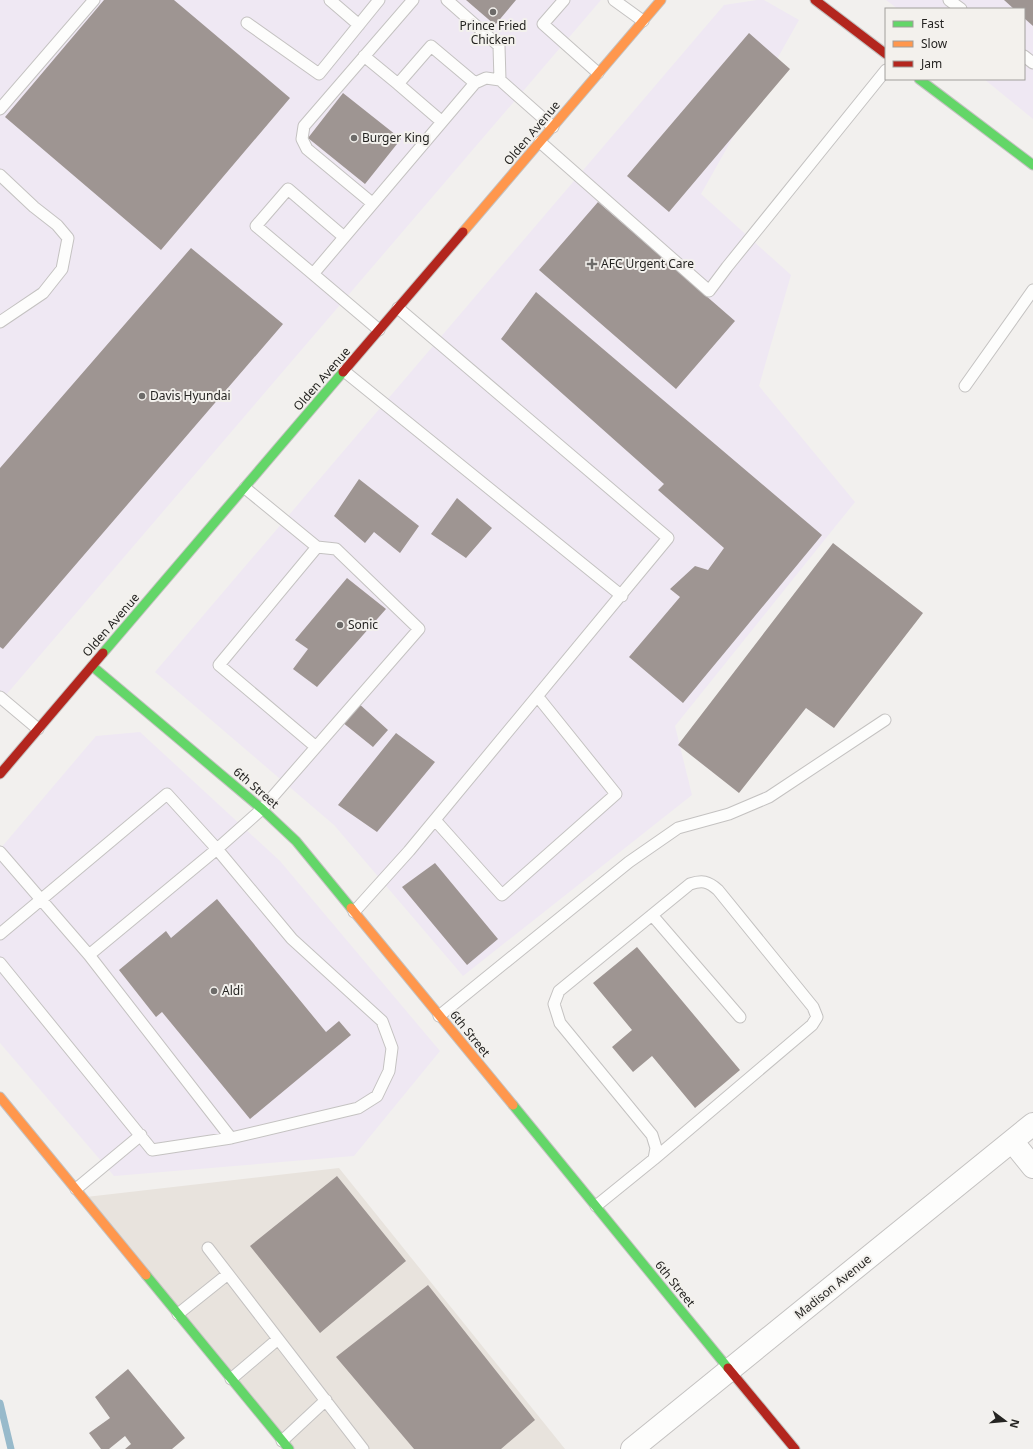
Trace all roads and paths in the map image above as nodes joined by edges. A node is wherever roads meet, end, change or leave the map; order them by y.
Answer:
1 (94, 0) edge
2 (330, 0) edge
3 (379, 0) edge
4 (413, 0) edge
5 (447, 0) edge
6 (564, 0) edge
7 (614, 0) edge
8 (661, 0) edge
9 (815, 0) edge
10 (949, 0) edge
11 (960, 8) edge
12 (643, 21) junction
13 (247, 23) dead end
14 (359, 25) junction
15 (885, 53) edge
16 (364, 56) junction
17 (1025, 57) edge
18 (1033, 63) edge
19 (885, 71) edge
20 (598, 74) junction
21 (500, 80) junction
22 (920, 80) edge
23 (475, 83) junction
24 (398, 84) junction
25 (0, 109) edge
26 (441, 121) junction
27 (553, 126) junction
28 (540, 142) junction
29 (1033, 165) edge
30 (0, 174) edge
31 (372, 203) junction
32 (344, 237) junction
33 (313, 274) junction
34 (1033, 290) edge
35 (398, 308) junction
36 (0, 322) edge
37 (379, 330) junction
38 (344, 371) junction
39 (965, 386) dead end
40 (245, 488) junction
41 (317, 547) junction
42 (622, 596) junction
43 (92, 666) junction
44 (538, 696) junction
45 (0, 697) edge
46 (885, 720) dead end
47 (38, 729) junction
48 (316, 747) junction
49 (0, 774) edge
50 (262, 809) junction
51 (435, 820) junction
52 (217, 850) junction
53 (0, 852) edge
54 (42, 899) junction
55 (354, 912) junction
56 (652, 915) junction
57 (0, 934) edge
58 (89, 955) junction
59 (0, 963) edge
60 (440, 1016) junction
61 (740, 1018) dead end
62 (0, 1097) edge
63 (1033, 1124) edge
64 (141, 1135) junction
65 (231, 1138) junction
66 (1012, 1141) junction
67 (654, 1159) junction
68 (1033, 1167) edge
69 (76, 1189) junction
70 (596, 1206) junction
71 (208, 1248) dead end
72 (228, 1274) junction
73 (178, 1314) junction
74 (278, 1339) junction
75 (730, 1370) junction
76 (231, 1379) junction
77 (326, 1400) junction
78 (285, 1445) edge
79 (364, 1449) edge
80 (632, 1449) edge
81 (795, 1449) edge

1 - 25 lane
2 - 14 lane
3 - 14 lane
4 - 16 lane
5 - 21 lane
6 - 20 lane
7 - 12 lane
8 - 12 street, Olden Avenue
9 - 15 street
10 - 11 lane
12 - 20 street, Olden Avenue
13 - 14 lane
16 - 24 lane
16 - 31 lane
17 - 18 lane
19 - 28 lane
20 - 27 street, Olden Avenue
21 - 23 lane
21 - 27 lane
22 - 29 street
23 - 24 lane
23 - 26 lane
24 - 26 lane
26 - 31 lane
27 - 28 street, Olden Avenue
28 - 35 street, Olden Avenue
30 - 36 lane
31 - 32 lane
32 - 33 lane
32 - 33 lane
33 - 37 lane
34 - 39 lane
35 - 37 street, Olden Avenue
35 - 42 lane
37 - 38 street, Olden Avenue
38 - 40 street, Olden Avenue
38 - 42 lane
40 - 41 lane
40 - 43 street, Olden Avenue
41 - 48 lane
41 - 48 lane
42 - 44 lane
43 - 47 street, Olden Avenue
43 - 50 street, 6th Street
44 - 51 lane
44 - 51 lane
45 - 47 lane
46 - 60 lane
47 - 49 street, Olden Avenue
48 - 50 lane
50 - 52 lane
50 - 55 street, 6th Street
51 - 55 lane
52 - 54 lane
52 - 58 lane
52 - 65 lane
53 - 54 lane
54 - 57 lane
54 - 58 lane
55 - 60 street, 6th Street
56 - 61 lane
56 - 67 lane
56 - 67 lane
58 - 65 lane
59 - 64 lane
60 - 70 street, 6th Street
62 - 69 street
63 - 66 street, Madison Avenue
64 - 65 lane
64 - 69 lane
66 - 68 street
66 - 75 street, Madison Avenue
67 - 70 lane
69 - 73 street
70 - 75 street, 6th Street
71 - 72 lane
72 - 73 lane
72 - 74 lane
73 - 76 street
74 - 76 lane
74 - 77 lane
75 - 80 street, Madison Avenue
75 - 81 street, 6th Street
76 - 78 street
77 - 78 lane
77 - 79 lane

